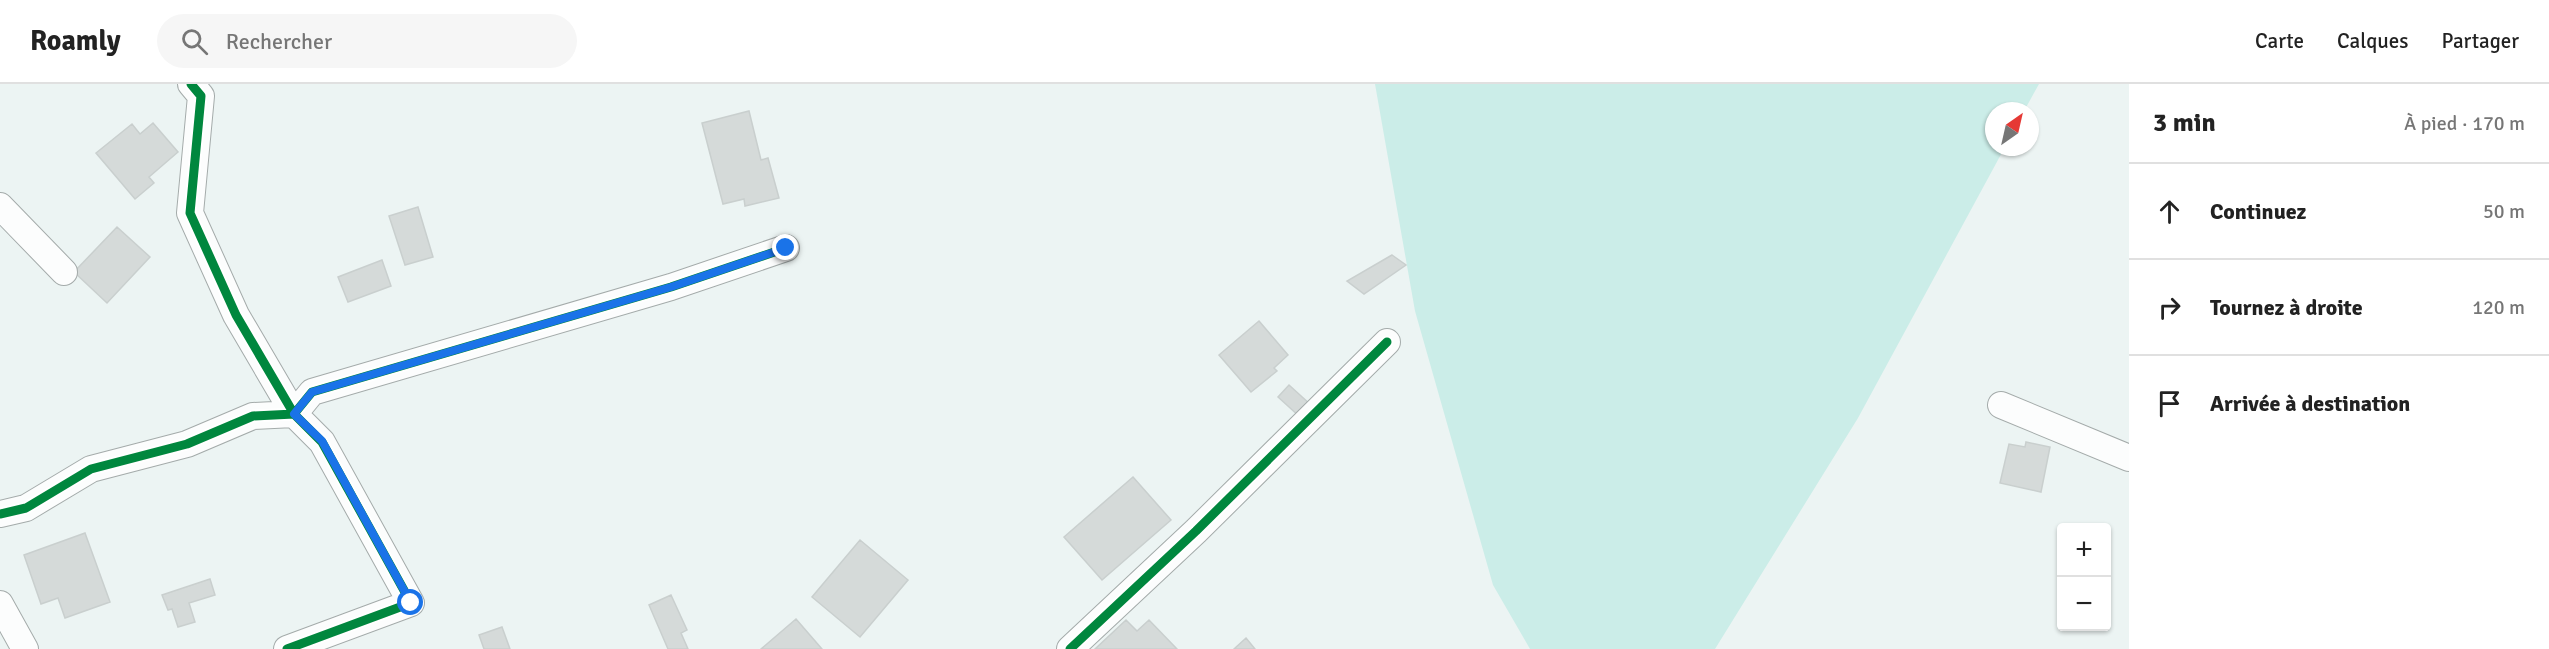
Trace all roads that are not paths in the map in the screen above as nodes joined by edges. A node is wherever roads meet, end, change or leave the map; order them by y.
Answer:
1 (191, 84) edge
2 (0, 206) edge
3 (786, 248) dead end
4 (64, 272) dead end
5 (1387, 342) dead end
6 (2001, 405) dead end
7 (294, 414) junction
8 (2129, 458) edge
9 (0, 514) edge
10 (0, 604) edge
11 (26, 649) edge
12 (288, 649) edge
13 (1070, 649) edge

1 - 7 street
2 - 4 street
3 - 7 street
5 - 13 street
6 - 8 street
7 - 9 street
7 - 12 street
10 - 11 street

